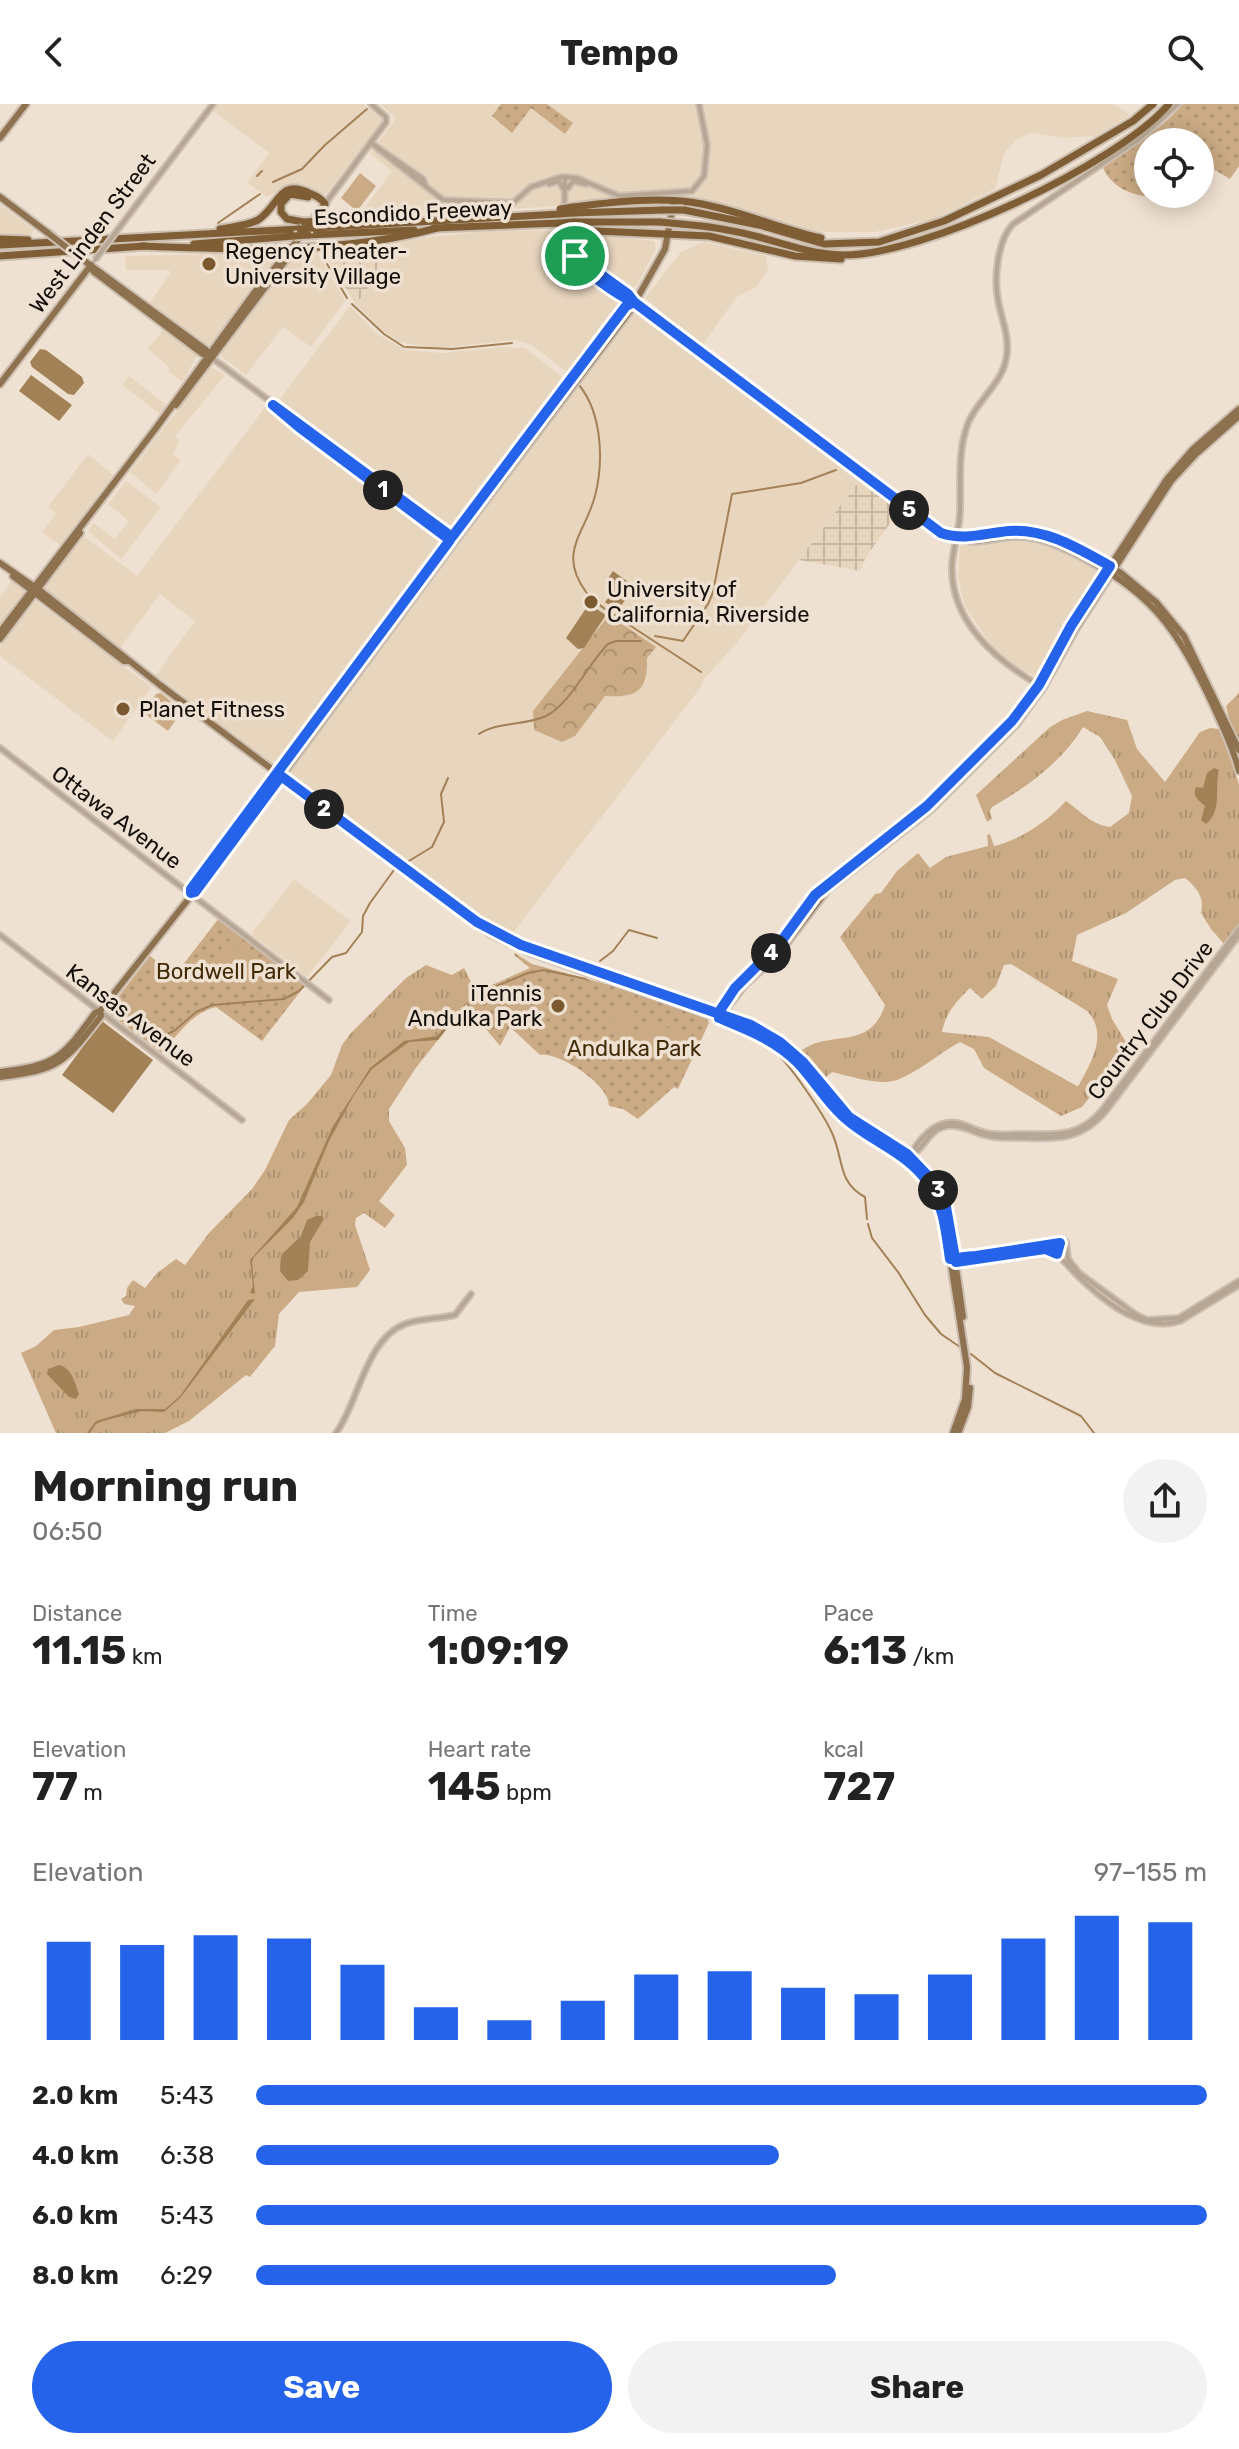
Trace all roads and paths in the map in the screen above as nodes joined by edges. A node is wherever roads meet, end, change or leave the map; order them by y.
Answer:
1 (26, 104) edge
2 (213, 104) edge
3 (371, 104) edge
4 (699, 104) edge
5 (1153, 104) edge
6 (1169, 104) edge
7 (1178, 104) edge
8 (0, 138) edge
9 (371, 143) junction
10 (565, 177) junction
11 (544, 183) junction
12 (593, 185) junction
13 (565, 194) junction
14 (0, 197) edge
15 (674, 200) junction
16 (325, 204) junction
17 (573, 210) junction
18 (560, 219) junction
19 (437, 224) junction
20 (314, 226) junction
21 (573, 226) junction
22 (298, 232) junction
23 (188, 235) junction
24 (668, 235) junction
25 (0, 239) edge
26 (879, 242) junction
27 (42, 243) junction
28 (0, 245) edge
29 (142, 246) junction
30 (273, 250) junction
31 (290, 250) junction
32 (875, 253) junction
33 (0, 258) edge
34 (280, 259) junction
35 (90, 262) junction
36 (634, 302) junction
37 (210, 356) junction
38 (0, 384) edge
39 (185, 386) junction
40 (180, 401) junction
41 (1239, 409) edge
42 (168, 413) junction
43 (1239, 416) edge
44 (1219, 430) junction
45 (88, 519) junction
46 (79, 527) junction
47 (956, 538) junction
48 (453, 540) junction
49 (71, 545) junction
50 (0, 564) edge
51 (1110, 570) junction
52 (34, 590) junction
53 (0, 632) edge
54 (0, 639) edge
55 (1041, 686) junction
56 (0, 748) edge
57 (1239, 750) edge
58 (1239, 771) edge
59 (279, 774) junction
60 (191, 893) junction
61 (477, 922) junction
62 (1239, 932) edge
63 (0, 935) edge
64 (518, 945) junction
65 (329, 1000) dead end
66 (100, 1011) junction
67 (720, 1016) junction
68 (0, 1074) edge
69 (242, 1120) dead end
70 (908, 1158) junction
71 (1062, 1244) junction
72 (1045, 1249) junction
73 (1057, 1254) junction
74 (953, 1261) junction
75 (1239, 1283) edge
76 (471, 1294) dead end
77 (336, 1433) edge
78 (955, 1433) edge

1 - 8 main road
2 - 35 street, West Linden Street, bridge
3 - 9 street
4 - 12 street
5 - 26 highway, Escondido Freeway
6 - 32 highway, Escondido Freeway
7 - 47 street
9 - 11 street
9 - 16 street
10 - 11 street
10 - 12 street
10 - 13 street
11 - 13 street
12 - 13 street
13 - 36 street
14 - 35 main road, bridge
15 - 17 highway
15 - 24 main road
15 - 26 highway
16 - 20 main road
16 - 22 highway
16 - 23 highway
17 - 18 highway, Escondido Freeway, bridge
17 - 26 highway, Escondido Freeway, bridge
18 - 19 highway, Escondido Freeway
18 - 19 highway, Escondido Freeway
18 - 21 highway, Escondido Freeway, bridge
19 - 20 highway, Escondido Freeway
19 - 20 highway
19 - 31 highway
20 - 22 highway, bridge
20 - 22 highway, Escondido Freeway, bridge
21 - 24 highway
21 - 32 highway, Escondido Freeway, bridge
22 - 23 highway, Escondido Freeway
22 - 29 highway, Escondido Freeway
22 - 31 main road
23 - 27 highway, Escondido Freeway
24 - 32 highway
24 - 36 main road
25 - 27 highway
27 - 28 highway, Escondido Freeway
29 - 30 highway
29 - 33 highway, Escondido Freeway
30 - 31 highway
30 - 34 highway
31 - 34 main road
31 - 37 main road
34 - 37 main road
35 - 37 main road
35 - 38 main road, West Linden Street
36 - 47 main road
36 - 48 main road
37 - 39 main road
37 - 40 main road
37 - 48 street
39 - 40 main road
39 - 42 main road
40 - 42 main road
41 - 44 main road
42 - 45 main road
43 - 44 main road
44 - 51 main road
45 - 46 main road
45 - 49 main road
46 - 49 main road
46 - 52 main road
47 - 51 main road
47 - 55 street
48 - 59 main road
49 - 52 main road
50 - 52 main road
51 - 55 main road
51 - 57 main road
51 - 58 main road
52 - 53 main road
52 - 54 main road
52 - 59 main road
55 - 67 main road
56 - 60 street, Ottawa Avenue
59 - 60 main road
59 - 61 main road
60 - 65 street, Ottawa Avenue
60 - 66 main road
61 - 64 main road
61 - 64 main road
62 - 70 street, Country Club Drive
63 - 66 street, Kansas Avenue
64 - 67 main road
66 - 68 main road
66 - 68 main road
66 - 69 street, Kansas Avenue
67 - 70 main road
70 - 74 main road
71 - 72 street
71 - 73 street
71 - 74 street
71 - 75 street
72 - 73 street
72 - 74 street
73 - 75 street
74 - 78 main road
76 - 77 street

